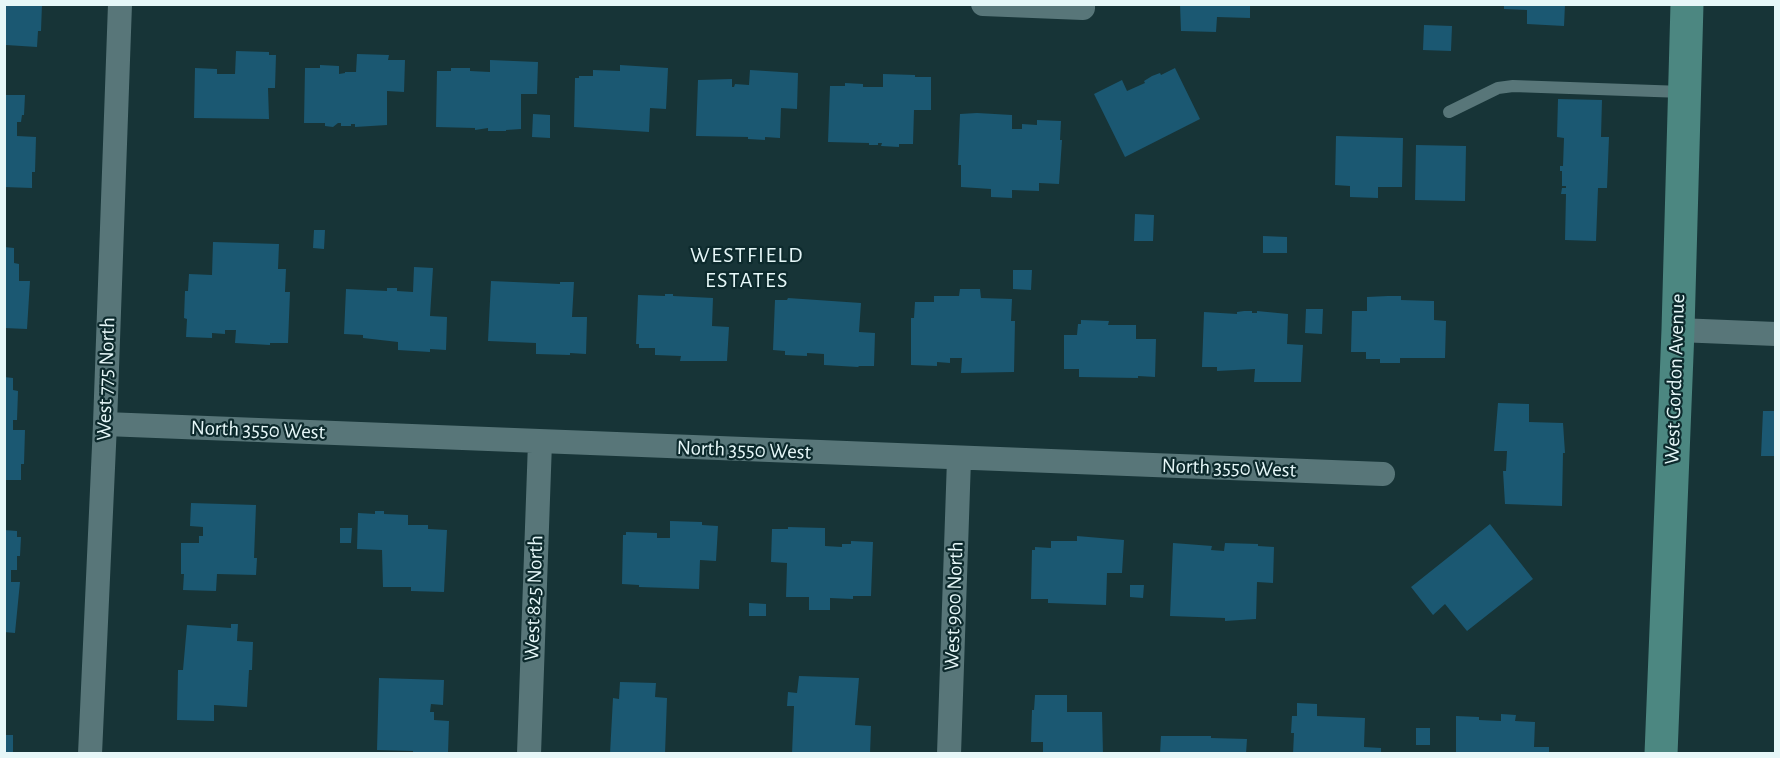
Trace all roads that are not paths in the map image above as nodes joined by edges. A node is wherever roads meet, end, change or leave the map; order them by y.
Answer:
1 (120, 4) edge
2 (983, 4) edge
3 (1687, 4) edge
4 (1083, 6) edge
5 (1684, 92) junction
6 (1449, 112) dead end
7 (1678, 330) junction
8 (1776, 334) edge
9 (105, 424) junction
10 (540, 442) junction
11 (959, 459) junction
12 (1383, 474) dead end
13 (90, 753) edge
14 (529, 753) edge
15 (949, 753) edge
16 (1661, 753) edge

1 - 9 street, West 775 North
2 - 4 street
3 - 5 main road, West Gordon Avenue
5 - 6 lane
5 - 7 main road, West Gordon Avenue
7 - 8 street
7 - 16 main road, West Gordon Avenue
9 - 10 street, North 3550 West
9 - 13 street, West 775 North
10 - 11 street, North 3550 West
10 - 14 street, West 825 North
11 - 12 street, North 3550 West
11 - 15 street, West 900 North

